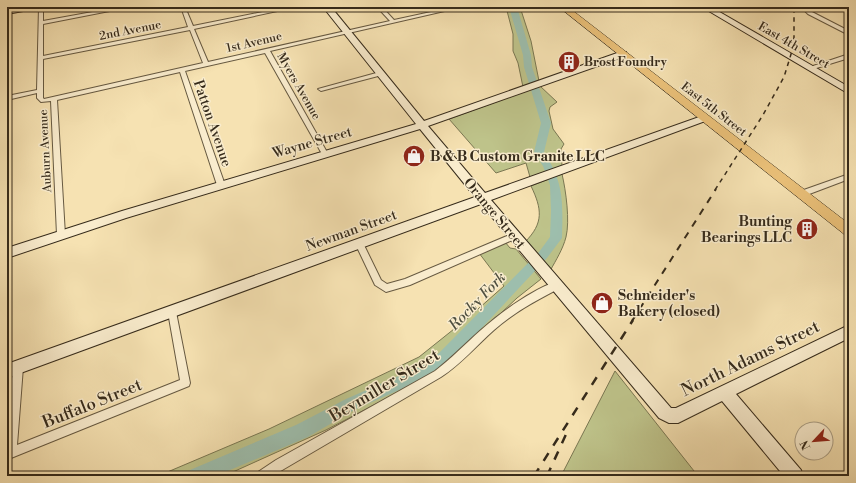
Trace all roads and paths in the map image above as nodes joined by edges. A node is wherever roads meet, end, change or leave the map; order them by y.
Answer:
1 (34, 7) edge
2 (41, 7) edge
3 (128, 7) edge
4 (183, 7) edge
5 (294, 7) edge
6 (327, 7) edge
7 (379, 7) edge
8 (460, 7) edge
9 (563, 7) edge
10 (706, 7) edge
11 (803, 7) edge
12 (442, 9) edge
13 (7, 12) edge
14 (393, 22) junction
15 (41, 23) junction
16 (192, 28) junction
17 (347, 32) junction
18 (849, 33) edge
19 (267, 51) junction
20 (623, 54) junction
21 (849, 56) edge
22 (41, 58) junction
23 (206, 64) junction
24 (810, 68) junction
25 (182, 70) junction
26 (380, 74) junction
27 (321, 89) dead end
28 (40, 91) junction
29 (849, 91) edge
30 (7, 98) edge
31 (54, 99) junction
32 (705, 118) junction
33 (422, 125) junction
34 (325, 154) junction
35 (849, 176) edge
36 (221, 185) junction
37 (801, 194) junction
38 (482, 199) junction
39 (849, 231) edge
40 (61, 235) junction
41 (516, 239) junction
42 (359, 243) junction
43 (7, 253) edge
44 (554, 285) junction
45 (172, 312) junction
46 (849, 331) edge
47 (12, 369) edge
48 (724, 392) junction
49 (667, 415) joint
50 (262, 476) edge
51 (795, 476) edge

1 - 13 street
2 - 15 street, Auburn Avenue
3 - 15 street
4 - 16 street
5 - 16 street, 2nd Avenue
6 - 17 street, Orange Street
7 - 14 street
8 - 12 street, 1st Avenue
9 - 20 main road, East 5th Street
10 - 24 street, East 4th Street
11 - 18 street
12 - 14 street, 1st Avenue
14 - 17 street, 1st Avenue
15 - 22 street, Auburn Avenue
16 - 22 street, 2nd Avenue
16 - 23 street
17 - 19 street, 1st Avenue
17 - 26 street, Orange Street
19 - 23 street, 1st Avenue
19 - 34 street, Myers Avenue
20 - 32 main road, East 5th Street
20 - 33 street, Wayne Street
21 - 24 street
22 - 28 street, Auburn Avenue
23 - 25 street, 1st Avenue
24 - 29 street, East 4th Street
25 - 31 street, 1st Avenue
25 - 36 street, Patton Avenue
26 - 27 street
26 - 33 street, Orange Street
28 - 30 street
28 - 31 street, Auburn Avenue
31 - 40 street, Auburn Avenue
32 - 37 main road, East 5th Street
32 - 38 street, Newman Street
33 - 34 street, Wayne Street
33 - 38 street, Orange Street
34 - 36 street, Wayne Street
35 - 37 street
36 - 40 street, Wayne Street
37 - 39 main road, East 5th Street
38 - 41 street, Orange Street
38 - 42 street, Newman Street
40 - 43 street, Wayne Street
41 - 42 street
41 - 44 street, Orange Street
42 - 45 street, Newman Street
44 - 49 street, Orange Street
44 - 50 street, Beymiller Street
45 - 47 street, Newman Street
45 - 47 street, Buffalo Street
46 - 48 street, North Adams Street
48 - 49 street, North Adams Street
48 - 51 street

